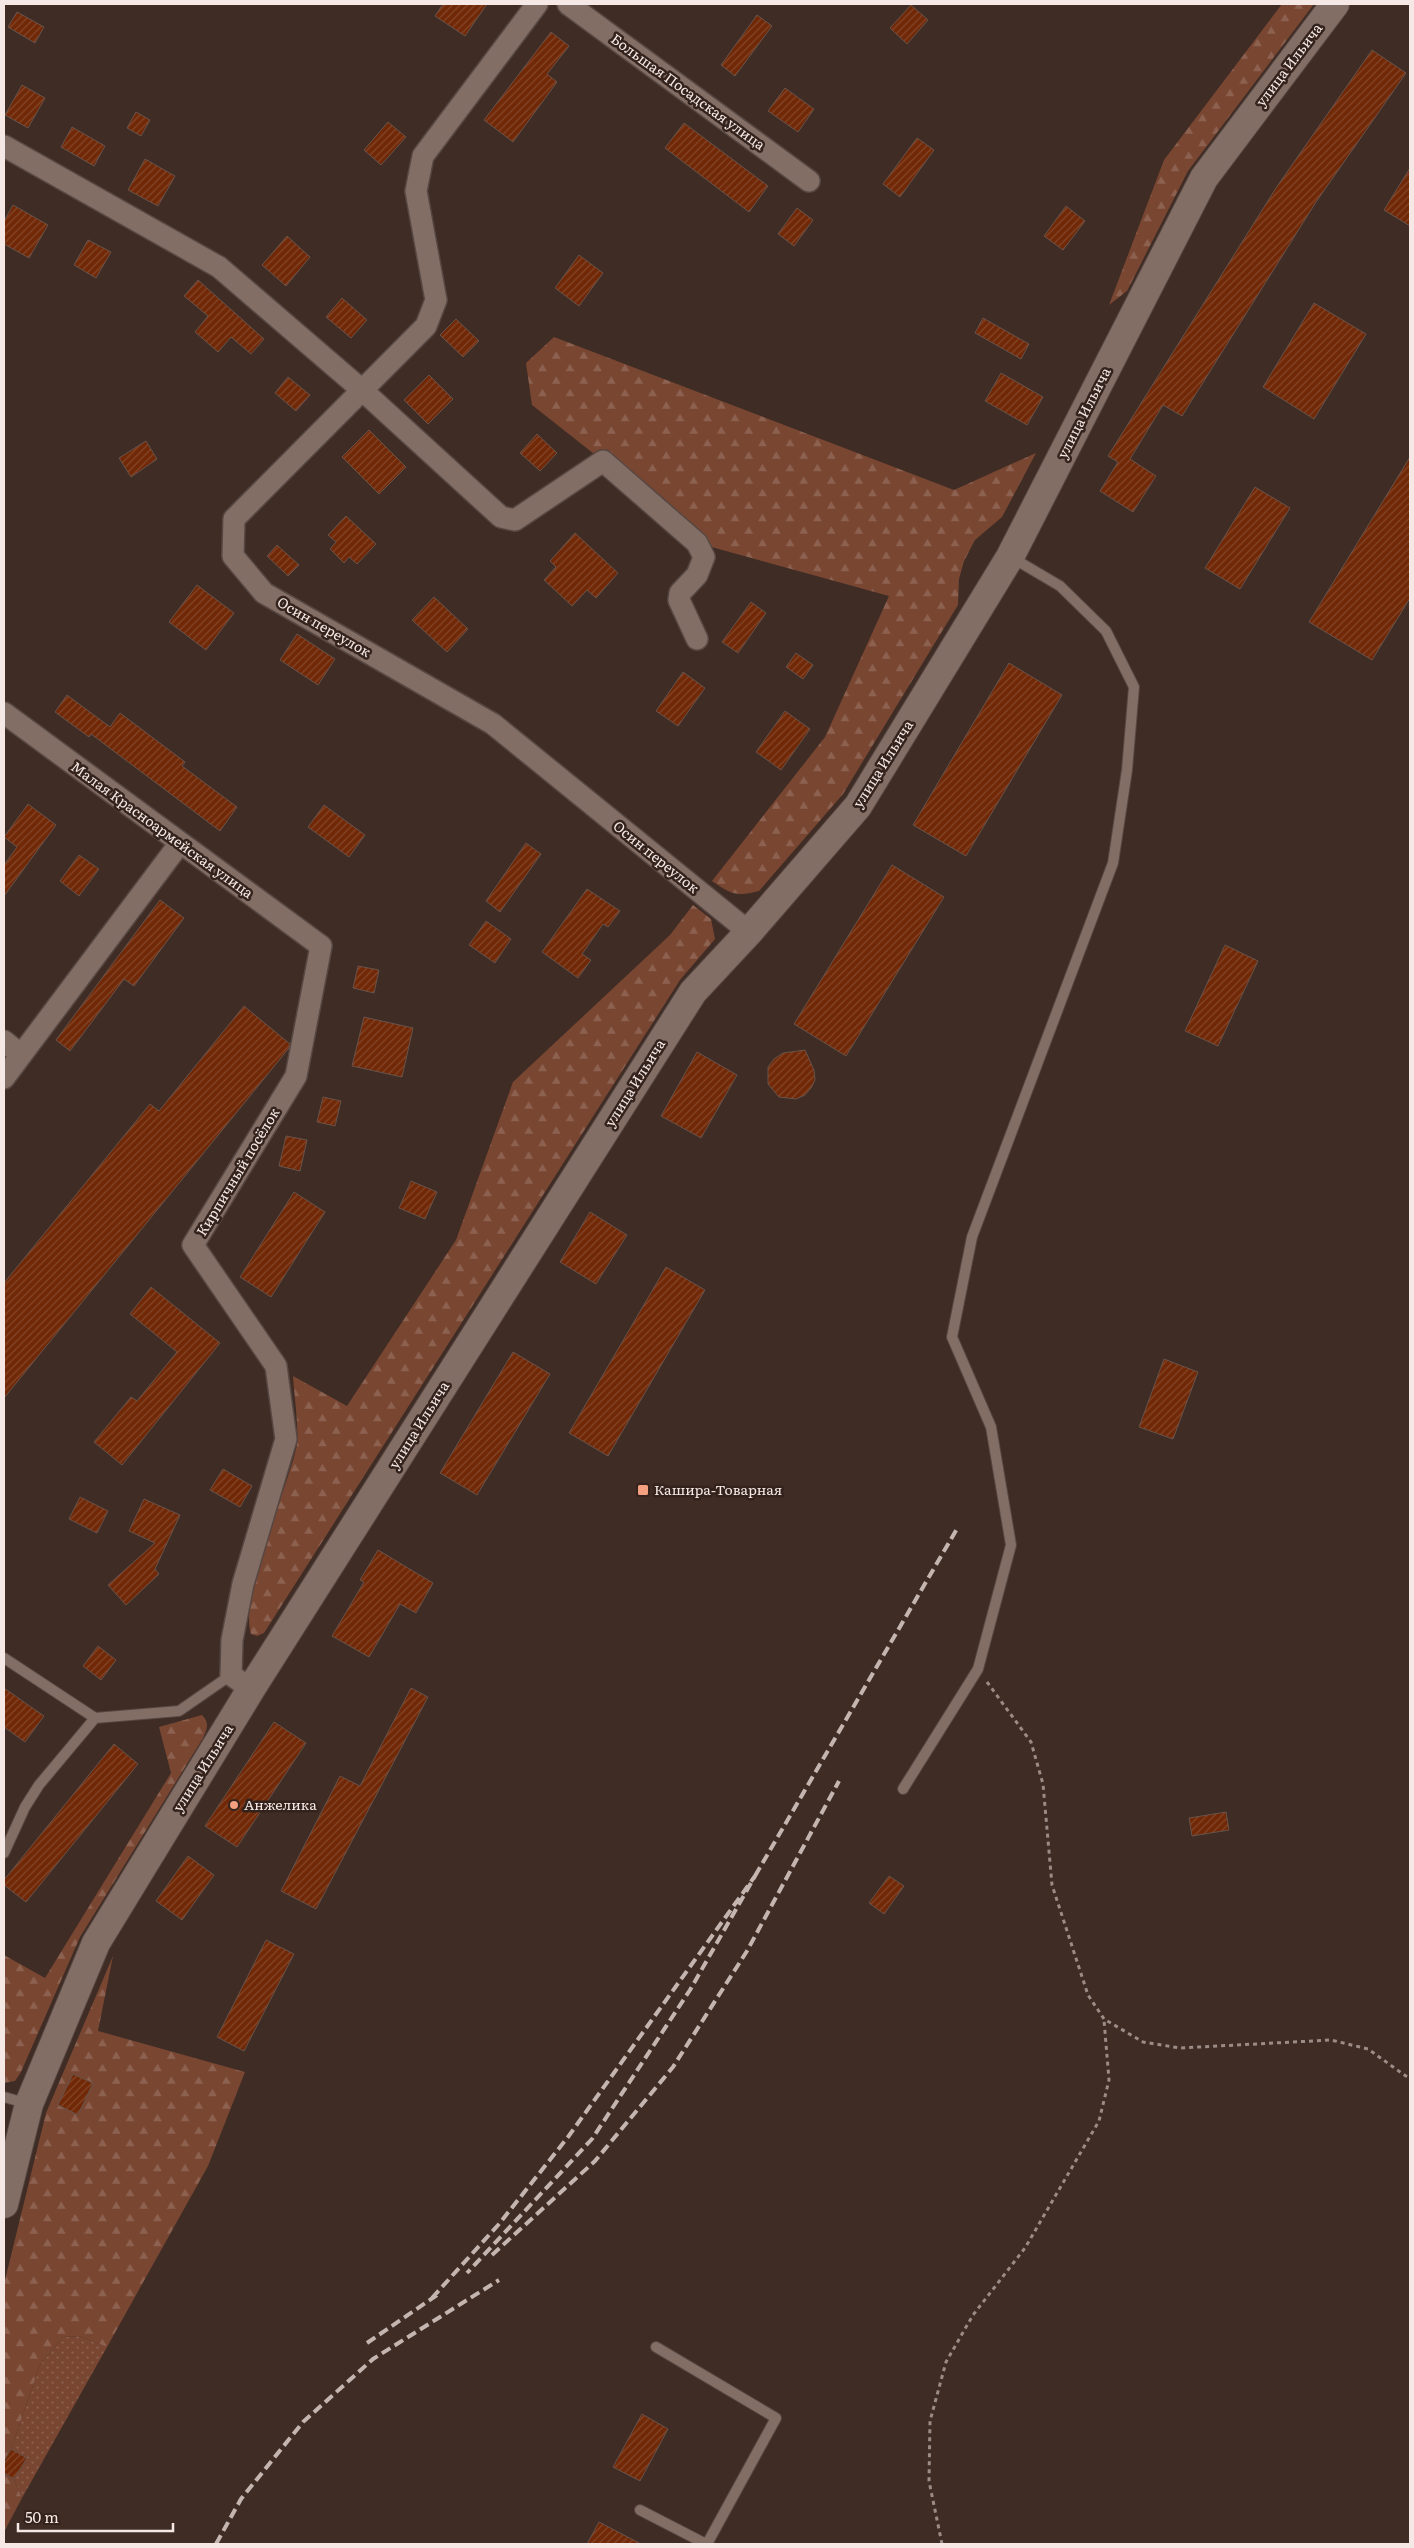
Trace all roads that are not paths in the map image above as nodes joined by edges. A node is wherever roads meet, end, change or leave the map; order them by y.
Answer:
1 (537, 4) edge
2 (568, 4) edge
3 (1335, 4) edge
4 (4, 146) edge
5 (809, 181) dead end
6 (362, 390) junction
7 (1010, 557) junction
8 (697, 639) dead end
9 (4, 713) edge
10 (180, 843) junction
11 (749, 932) junction
12 (320, 946) joint
13 (12, 1047) edge
14 (4, 1078) edge
15 (4, 1658) edge
16 (241, 1682) junction
17 (95, 1718) junction
18 (903, 1789) dead end
19 (4, 1853) edge
20 (16, 2100) edge
21 (4, 2204) edge
22 (656, 2347) dead end
23 (640, 2510) dead end
24 (707, 2544) edge

1 - 6 street, Осин переулок
2 - 5 street, Большая Посадская улица
3 - 7 street, улица Ильича
4 - 6 street
6 - 8 street
6 - 11 street, Осин переулок
7 - 11 street, улица Ильича
7 - 18 lane
9 - 10 street, Малая Красноармейская улица
10 - 12 street, Малая Красноармейская улица
10 - 13 street
11 - 16 street, улица Ильича
12 - 16 street, Кирпичный посёлок
13 - 14 street
15 - 17 lane
16 - 17 lane
16 - 20 street, улица Ильича
17 - 19 lane
20 - 21 street, улица Ильича
22 - 24 lane
23 - 24 lane

